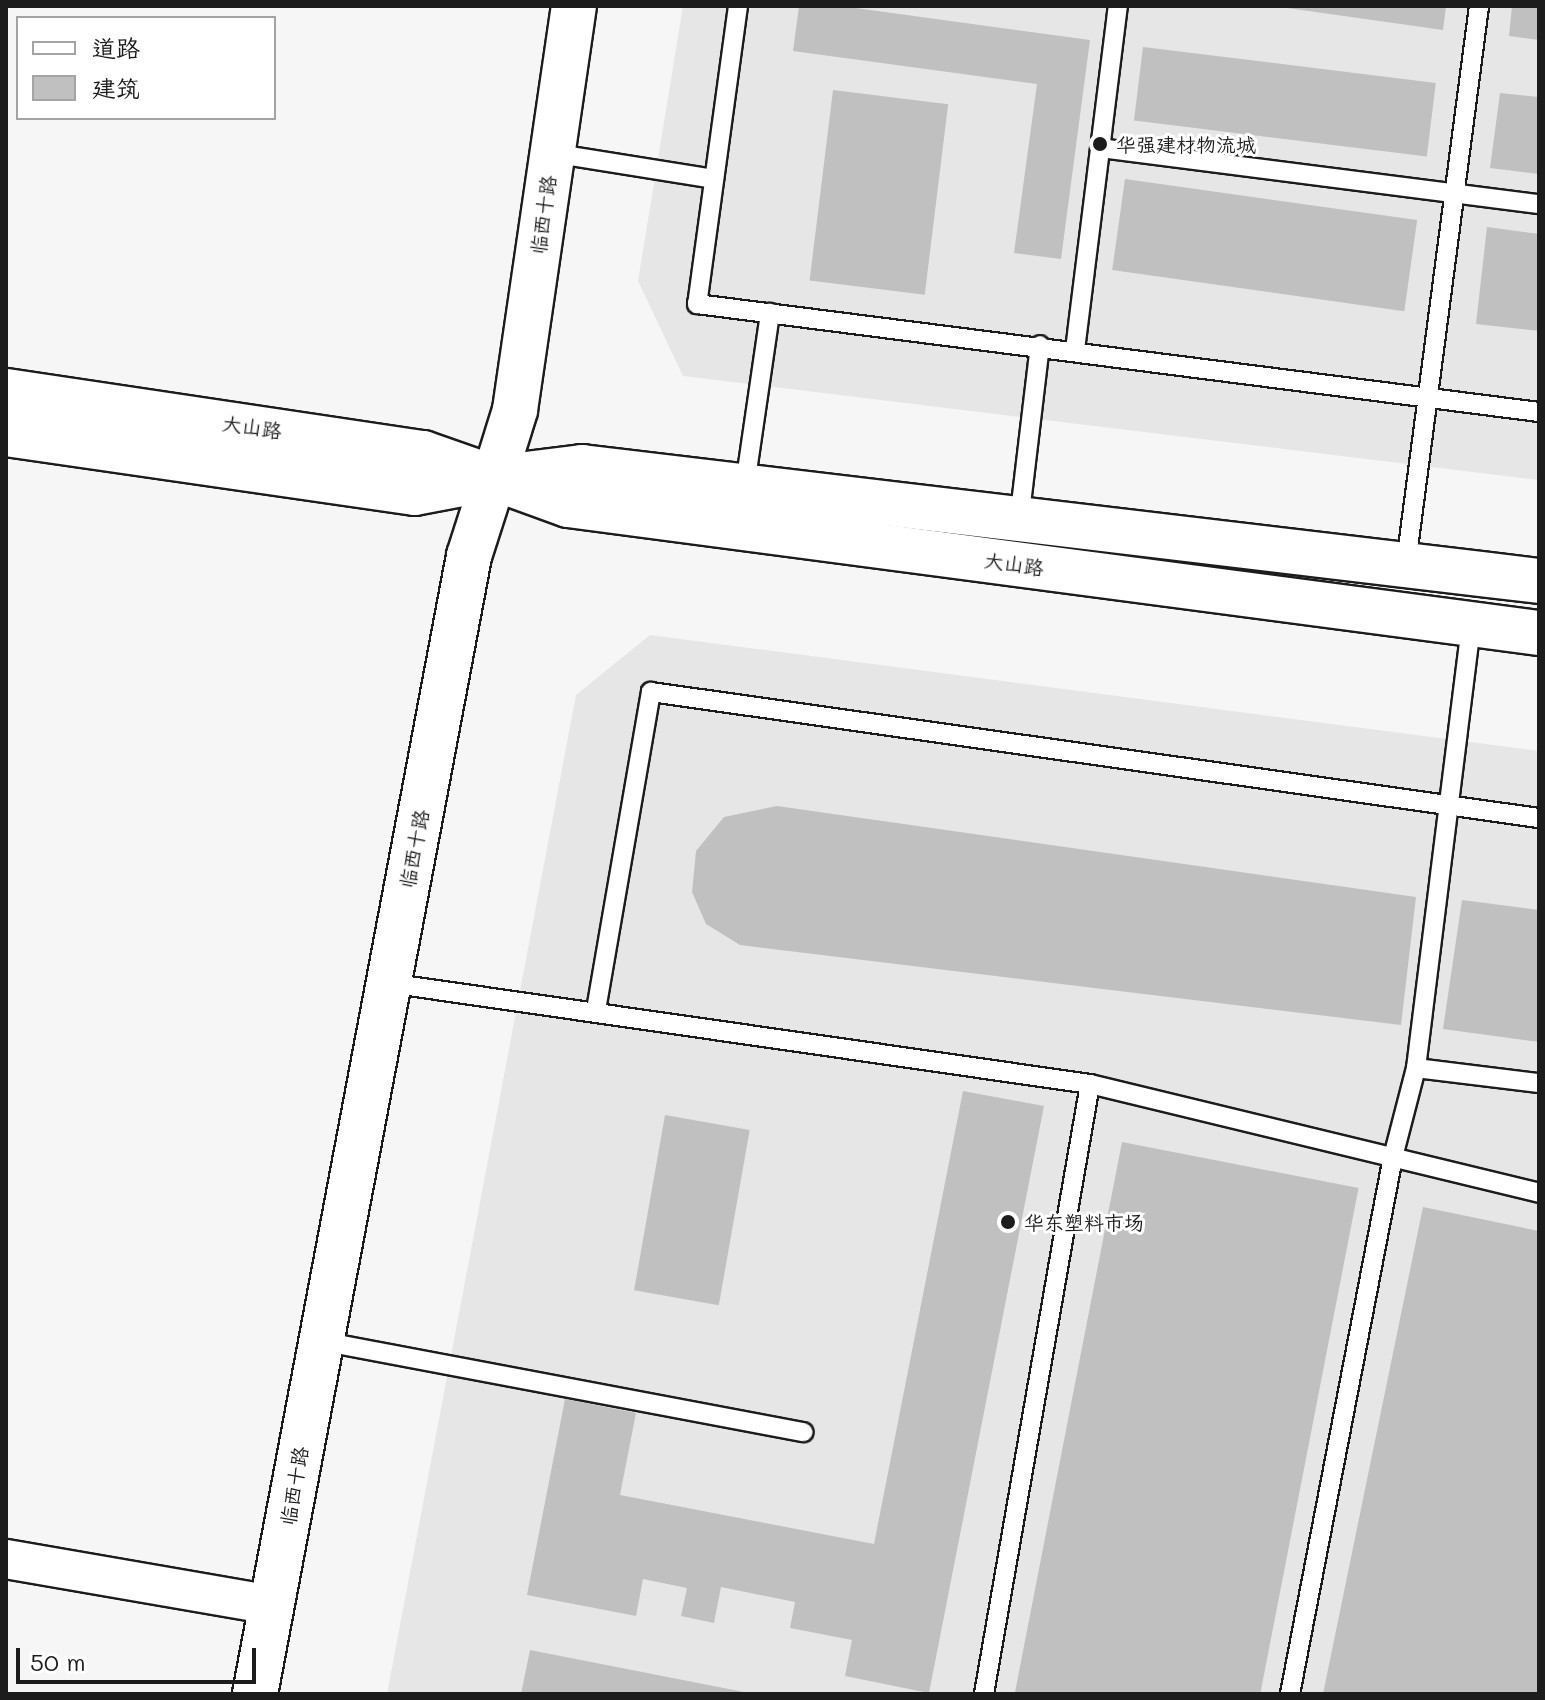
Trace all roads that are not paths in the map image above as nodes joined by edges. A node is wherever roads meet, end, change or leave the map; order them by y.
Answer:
1 (574, 6) edge
2 (738, 6) edge
3 (1118, 6) edge
4 (1479, 6) edge
5 (1100, 148) junction
6 (552, 153) junction
7 (714, 179) junction
8 (1455, 194) junction
9 (1539, 204) edge
10 (770, 313) junction
11 (1040, 345) junction
12 (1075, 350) junction
13 (6, 391) edge
14 (1429, 398) junction
15 (1539, 412) edge
16 (6, 434) edge
17 (494, 478) junction
18 (745, 485) junction
19 (1019, 521) junction
20 (1406, 563) junction
21 (1539, 581) edge
22 (1471, 624) junction
23 (1539, 633) edge
24 (1449, 805) junction
25 (1539, 818) edge
26 (388, 983) junction
27 (596, 1010) junction
28 (1416, 1068) junction
29 (1539, 1083) edge
30 (1090, 1084) junction
31 (1393, 1157) junction
32 (1539, 1193) edge
33 (321, 1341) junction
34 (804, 1432) dead end
35 (6, 1559) edge
36 (272, 1605) junction
37 (255, 1694) edge
38 (984, 1694) edge
39 (1290, 1694) edge

1 - 6 main road, 临西十路
2 - 7 lane
3 - 5 lane
4 - 8 lane
5 - 8 lane
5 - 12 lane
6 - 7 lane
6 - 17 main road, 临西十路
7 - 10 lane
8 - 9 lane
8 - 14 lane
10 - 11 lane
10 - 18 lane
11 - 12 lane
11 - 19 lane
12 - 14 lane
13 - 17 main road, 大山路
14 - 15 lane
14 - 20 lane
16 - 17 main road, 大山路
17 - 18 main road, 大山路
17 - 22 main road, 大山路
17 - 26 main road, 临西十路
18 - 19 main road, 大山路
19 - 20 main road, 大山路
20 - 21 main road, 大山路
22 - 23 main road, 大山路
22 - 24 lane
24 - 25 lane
24 - 27 lane
24 - 28 lane
26 - 27 lane
26 - 33 main road, 临西十路
27 - 30 lane
28 - 29 lane
28 - 31 lane
30 - 31 lane
30 - 38 lane
31 - 32 lane
31 - 39 lane
33 - 34 lane
33 - 36 main road, 临西十路
35 - 36 street
36 - 37 main road, 临西十路

